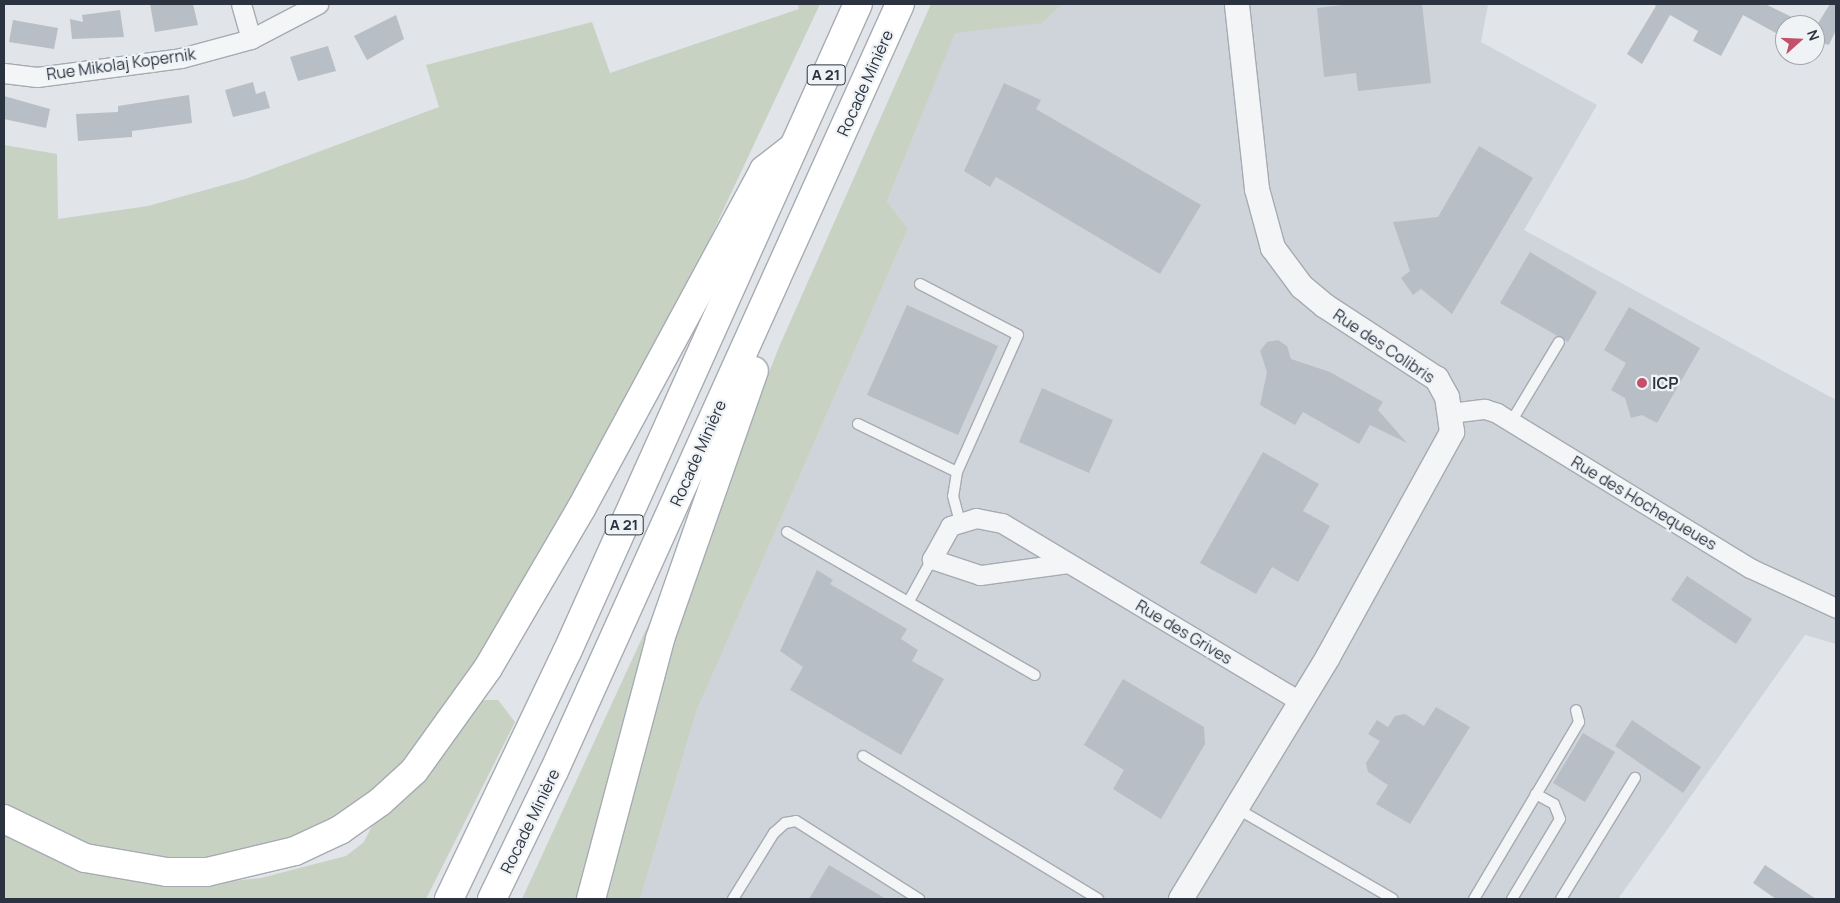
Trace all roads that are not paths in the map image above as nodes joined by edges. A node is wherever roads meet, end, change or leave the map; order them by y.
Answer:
1 (241, 4) edge
2 (318, 4) edge
3 (858, 4) edge
4 (900, 4) edge
5 (1237, 4) edge
6 (251, 39) junction
7 (4, 73) edge
8 (793, 147) junction
9 (920, 284) dead end
10 (762, 312) junction
11 (1558, 342) dead end
12 (1450, 413) junction
13 (1511, 422) junction
14 (858, 424) dead end
15 (958, 472) junction
16 (960, 522) junction
17 (787, 532) dead end
18 (932, 559) junction
19 (1068, 564) junction
20 (909, 602) junction
21 (1836, 608) edge
22 (1035, 675) dead end
23 (1300, 701) junction
24 (1576, 710) dead end
25 (863, 756) dead end
26 (1635, 778) dead end
27 (1536, 794) junction
28 (1236, 808) junction
29 (4, 819) edge
30 (449, 899) edge
31 (492, 899) edge
32 (591, 899) edge
33 (733, 899) edge
34 (919, 899) edge
35 (1098, 899) edge
36 (1181, 899) edge
37 (1393, 899) edge
38 (1474, 899) edge
39 (1512, 899) edge
40 (1561, 899) edge

1 - 6 street
2 - 6 street, Rue Mikolaj Kopernik
3 - 8 highway, A 21
4 - 10 highway, Rocade Minière / A 21
5 - 12 street, Rue des Colibris
6 - 7 street, Rue Mikolaj Kopernik
8 - 29 highway
8 - 30 highway, A 21
9 - 15 lane
10 - 31 highway, Rocade Minière / A 21
10 - 32 highway
11 - 13 lane
12 - 13 street, Rue des Hochequeues
12 - 23 street, Rue des Colibris
13 - 21 street, Rue des Hochequeues
14 - 15 lane
15 - 16 lane
16 - 18 street
16 - 19 street, Rue des Grives
17 - 20 lane
18 - 19 street
18 - 20 lane
19 - 23 street, Rue des Grives
20 - 22 lane
23 - 28 street, Rue des Colibris
24 - 27 lane
25 - 35 lane
26 - 40 lane
27 - 38 lane
27 - 39 lane
28 - 36 street, Rue des Colibris
28 - 37 lane
33 - 34 lane

